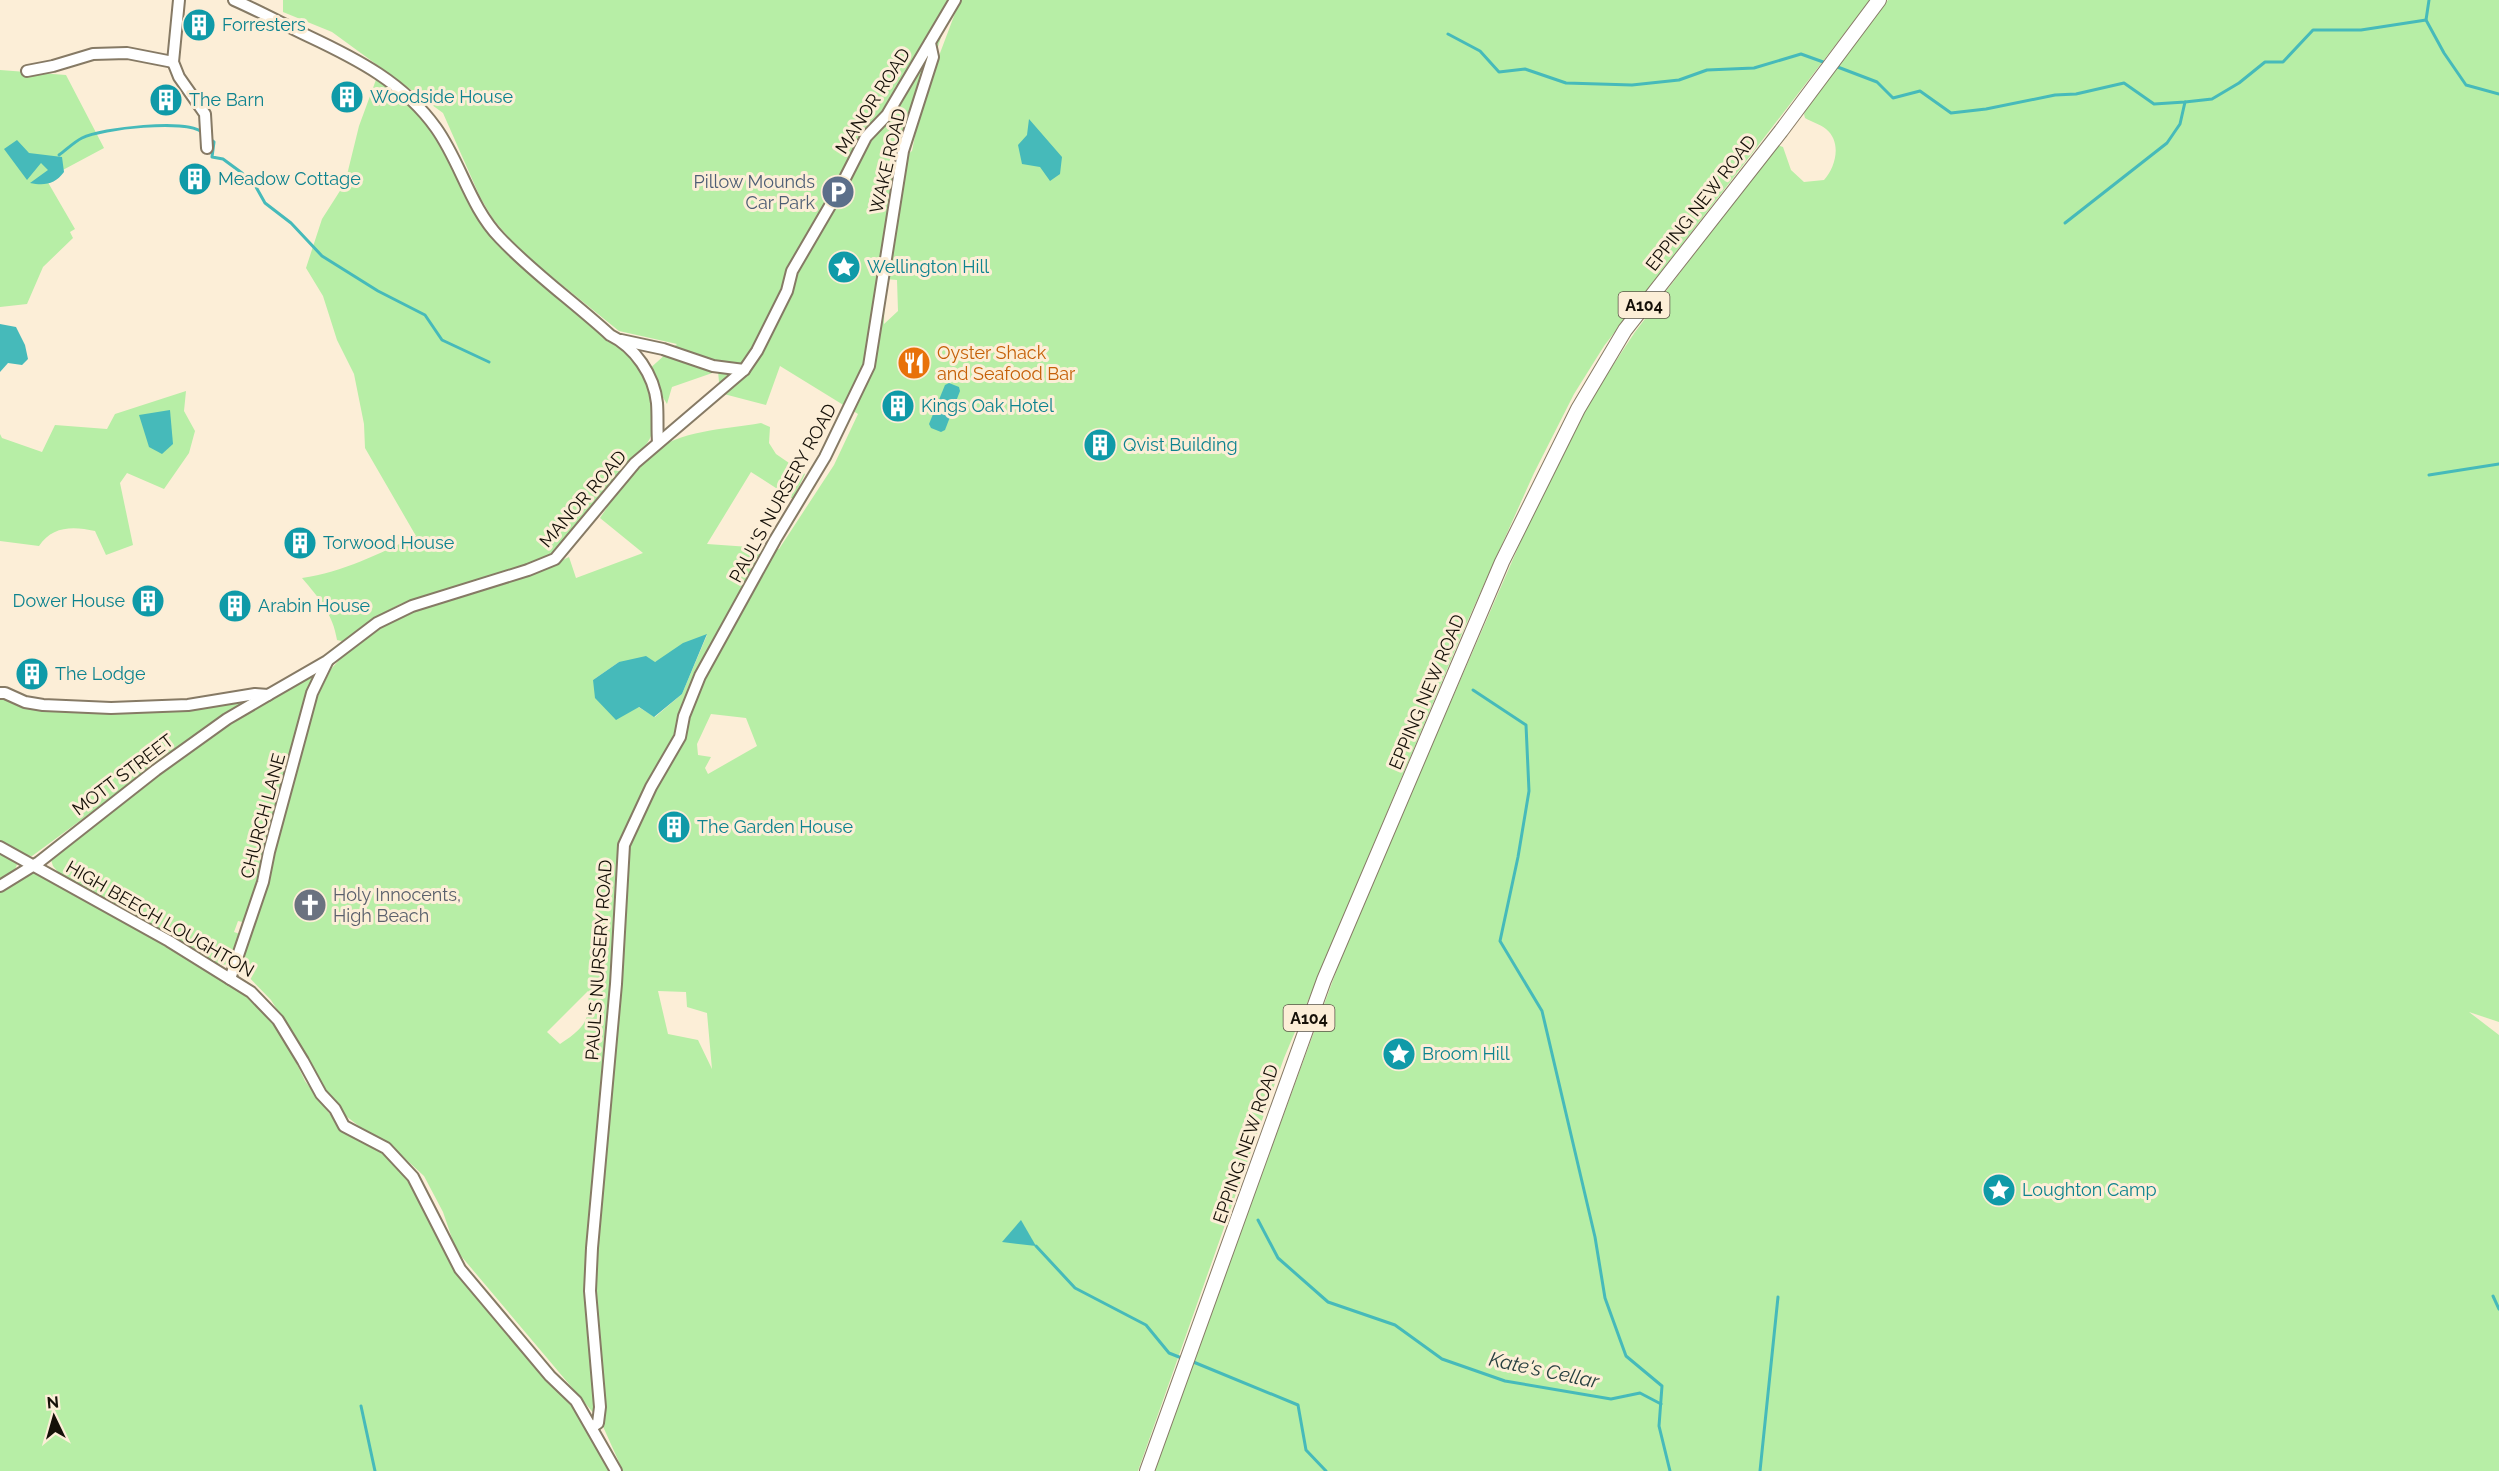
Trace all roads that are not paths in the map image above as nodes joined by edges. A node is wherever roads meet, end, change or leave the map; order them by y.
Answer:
1 (179, 0) edge
2 (234, 0) edge
3 (955, 0) edge
4 (1879, 0) edge
5 (930, 43) junction
6 (173, 62) junction
7 (27, 71) dead end
8 (207, 148) dead end
9 (886, 267) joint
10 (621, 340) junction
11 (744, 370) junction
12 (658, 442) junction
13 (327, 661) junction
14 (0, 693) edge
15 (268, 695) junction
16 (0, 847) edge
17 (33, 865) junction
18 (0, 886) edge
19 (230, 979) junction
20 (592, 1426) junction
21 (616, 1471) edge
22 (1147, 1471) edge

1 - 6 street
2 - 10 street
3 - 5 street, WAKE ROAD
4 - 22 main road, EPPING NEW ROAD / A104
5 - 9 street, WAKE ROAD
5 - 11 street, MANOR ROAD
6 - 7 street
6 - 8 street
9 - 20 street, PAUL'S NURSERY ROAD
10 - 11 street
10 - 12 street
11 - 12 street, MANOR ROAD
12 - 13 street, MANOR ROAD
13 - 15 street, MANOR ROAD
13 - 19 street, CHURCH LANE
14 - 15 street, MANOR ROAD
15 - 17 street, MOTT STREET
16 - 17 street, HIGH BEECH LOUGHTON
17 - 18 street, MOTT STREET
17 - 19 street, HIGH BEECH LOUGHTON
19 - 20 street, HIGH BEECH LOUGHTON
20 - 21 street, HIGH BEECH LOUGHTON

